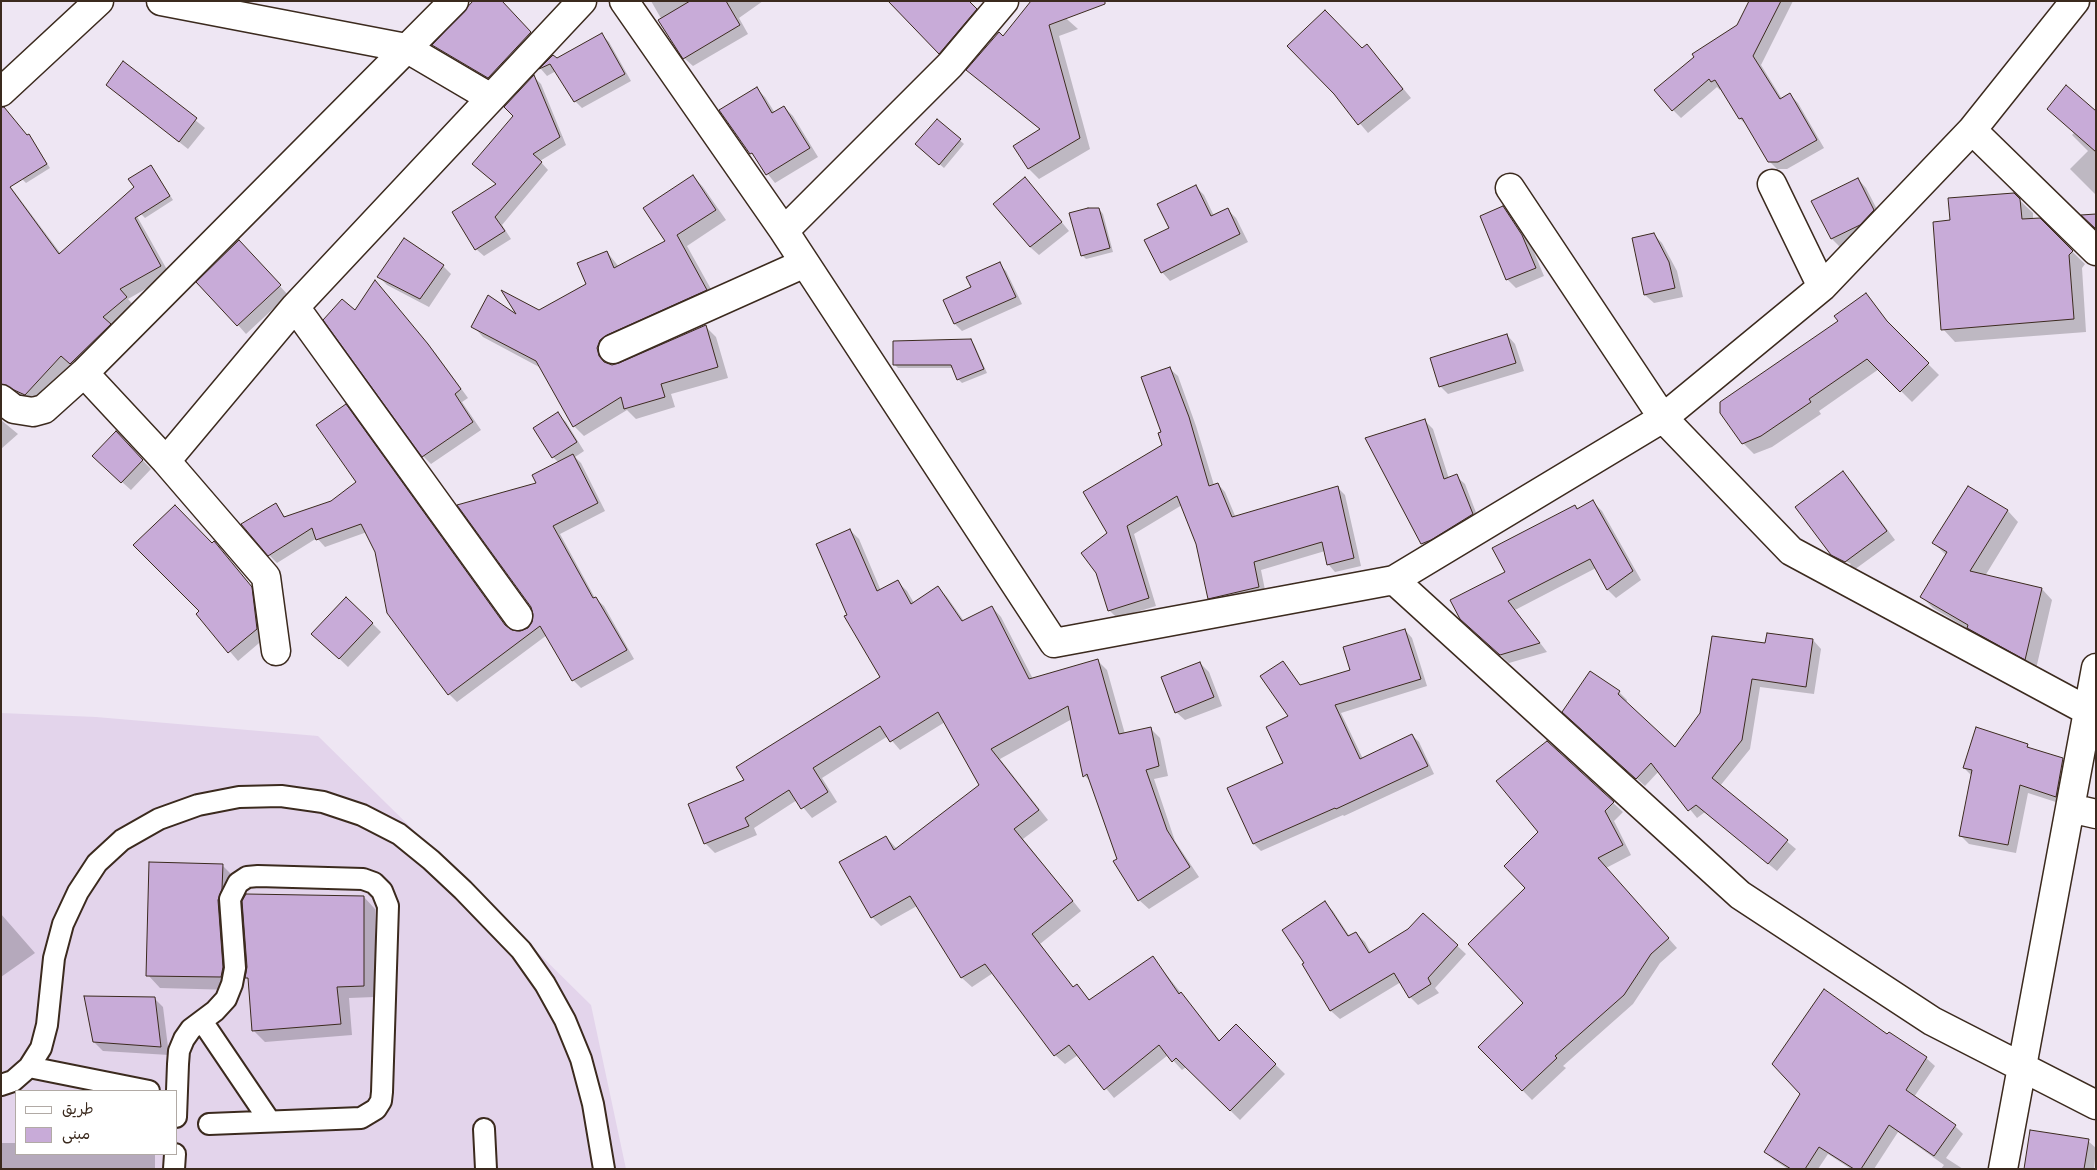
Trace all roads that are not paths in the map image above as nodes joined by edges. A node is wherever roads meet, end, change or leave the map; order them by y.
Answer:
1 (99, 1) edge
2 (161, 1) edge
3 (454, 1) edge
4 (582, 1) edge
5 (624, 1) edge
6 (1004, 1) edge
7 (2075, 1) edge
8 (406, 48) junction
9 (1, 92) edge
10 (491, 98) junction
11 (1972, 130) junction
12 (1772, 184) dead end
13 (1510, 188) dead end
14 (784, 231) junction
15 (2096, 251) edge
16 (805, 263) junction
17 (1822, 287) junction
18 (295, 307) junction
19 (614, 349) dead end
20 (84, 373) junction
21 (1, 399) edge
22 (1662, 418) junction
23 (166, 461) junction
24 (1394, 580) junction
25 (518, 616) dead end
26 (276, 651) dead end
27 (2096, 668) edge
28 (2092, 712) edge
29 (2083, 811) edge
30 (202, 1021) junction
31 (29, 1067) junction
32 (2023, 1067) junction
33 (1, 1085) edge
34 (144, 1090) edge
35 (177, 1090) edge
36 (2096, 1105) edge
37 (269, 1120) junction
38 (209, 1124) dead end
39 (484, 1130) dead end
40 (175, 1155) edge
41 (174, 1169) edge
42 (486, 1169) edge
43 (604, 1169) edge
44 (2003, 1169) edge

1 - 9 street
2 - 8 street
3 - 8 street
4 - 10 street
5 - 14 street
6 - 14 street
7 - 11 street
8 - 10 street
8 - 20 street
10 - 18 street
11 - 15 street
11 - 17 street
12 - 17 street
13 - 22 street
14 - 16 street
16 - 19 street
16 - 24 street
17 - 22 street
18 - 23 street
18 - 25 street
20 - 21 street
20 - 23 street
22 - 24 street
22 - 28 street
23 - 26 street
24 - 32 street
27 - 28 street
28 - 29 street
29 - 32 street
30 - 35 lane
30 - 37 lane
30 - 37 lane
31 - 33 lane
31 - 34 lane
31 - 43 lane
32 - 36 street
32 - 44 street
37 - 38 lane
39 - 42 lane
40 - 41 lane

